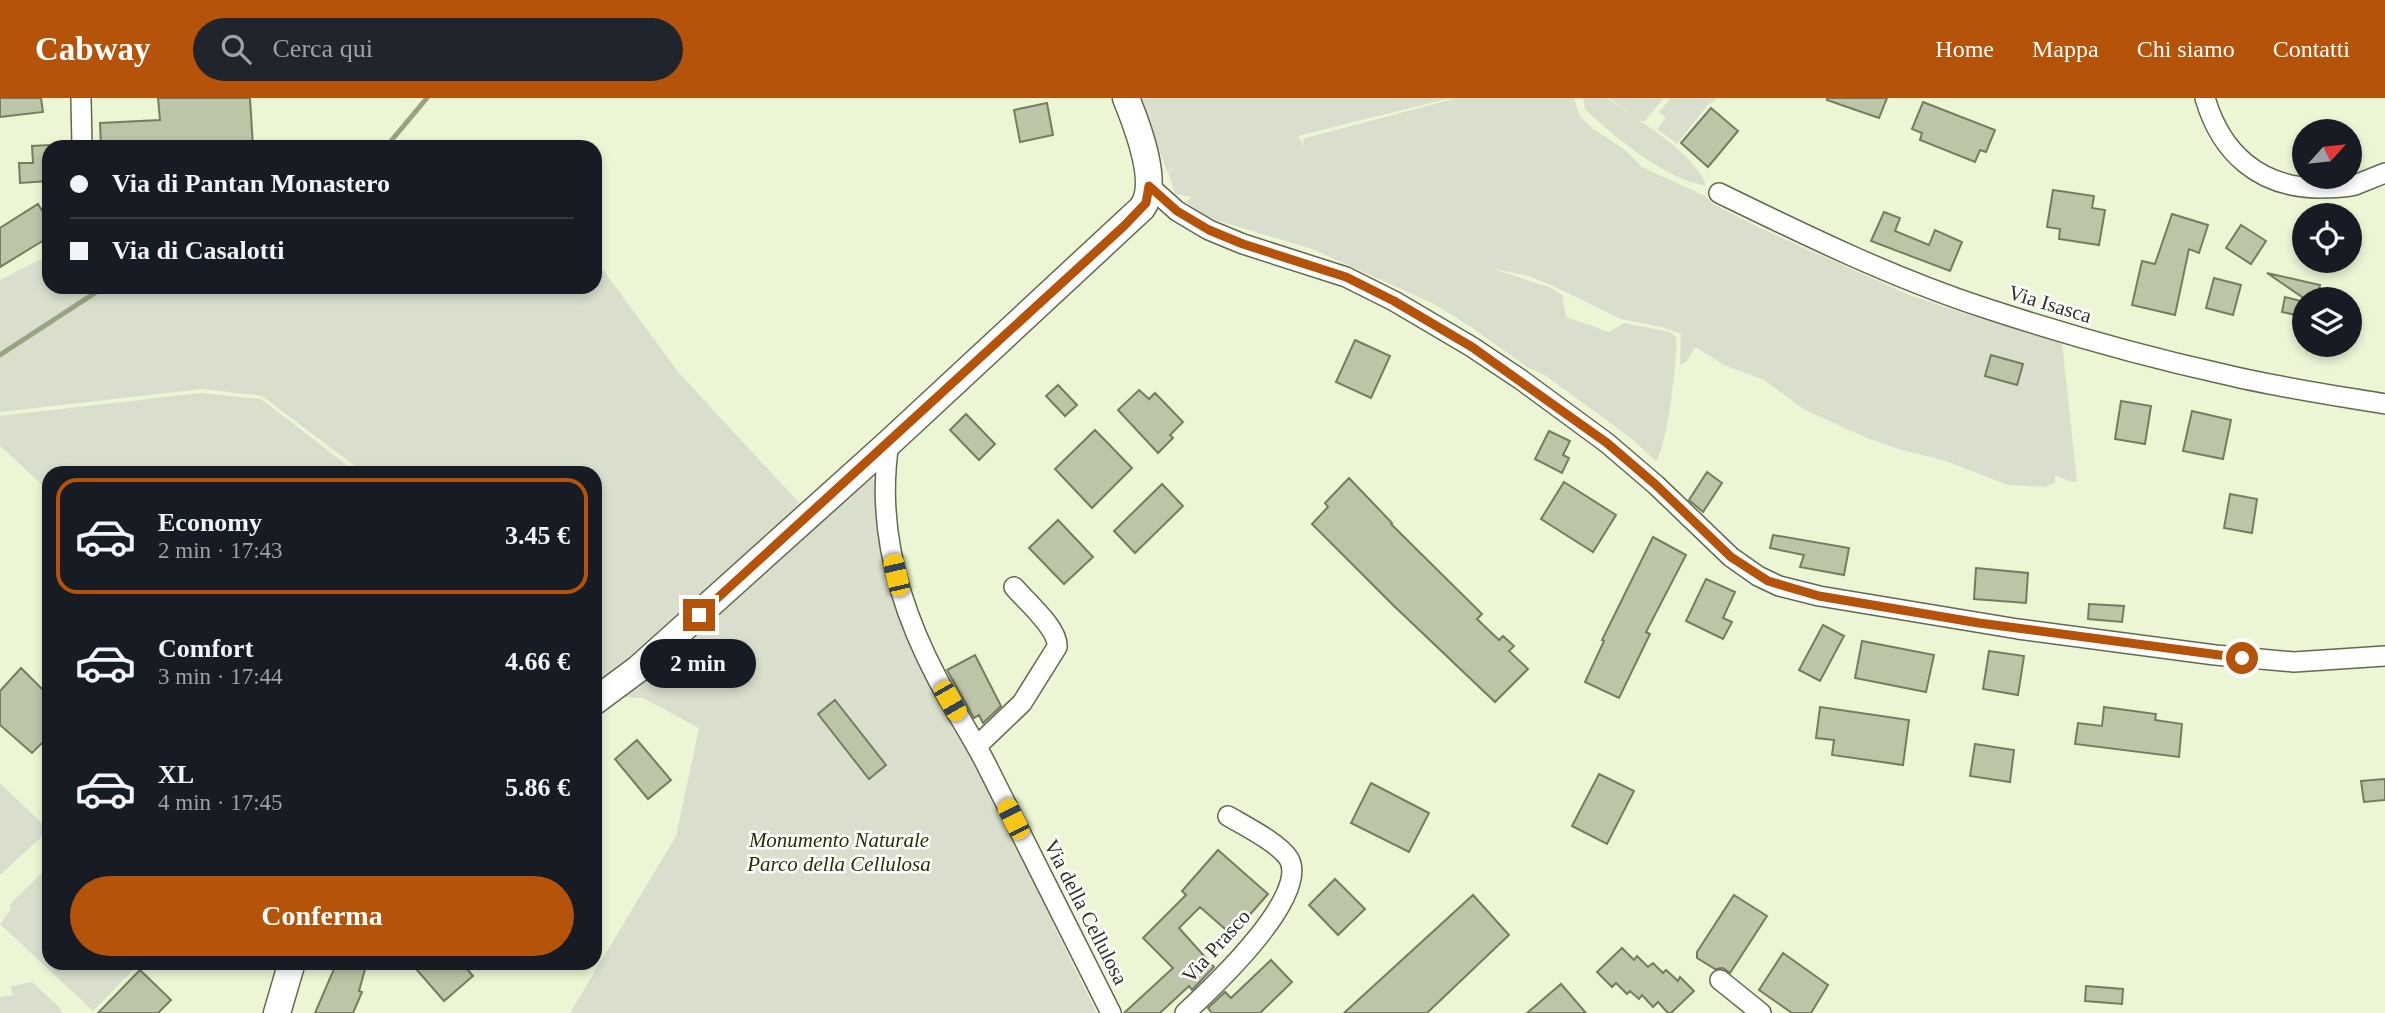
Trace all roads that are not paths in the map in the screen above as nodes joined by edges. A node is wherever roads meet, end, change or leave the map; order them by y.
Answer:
1 (80, 98) edge
2 (1126, 98) edge
3 (2205, 98) edge
4 (82, 140) edge
5 (2385, 173) edge
6 (1149, 186) junction
7 (1719, 192) dead end
8 (2385, 404) edge
9 (890, 443) junction
10 (1014, 587) dead end
11 (2385, 656) edge
12 (602, 696) edge
13 (977, 746) junction
14 (1228, 816) dead end
15 (290, 970) edge
16 (1720, 980) dead end
17 (277, 1013) edge
18 (1111, 1013) edge
19 (1185, 1013) edge
20 (1761, 1013) edge

1 - 4 street
2 - 6 street
3 - 5 street
6 - 9 street
6 - 11 street
7 - 8 street, Via Isasca
9 - 12 street
9 - 13 street, Via della Cellulosa
10 - 13 street
13 - 18 street, Via della Cellulosa
14 - 19 street, Via Prasco
15 - 17 street
16 - 20 street

